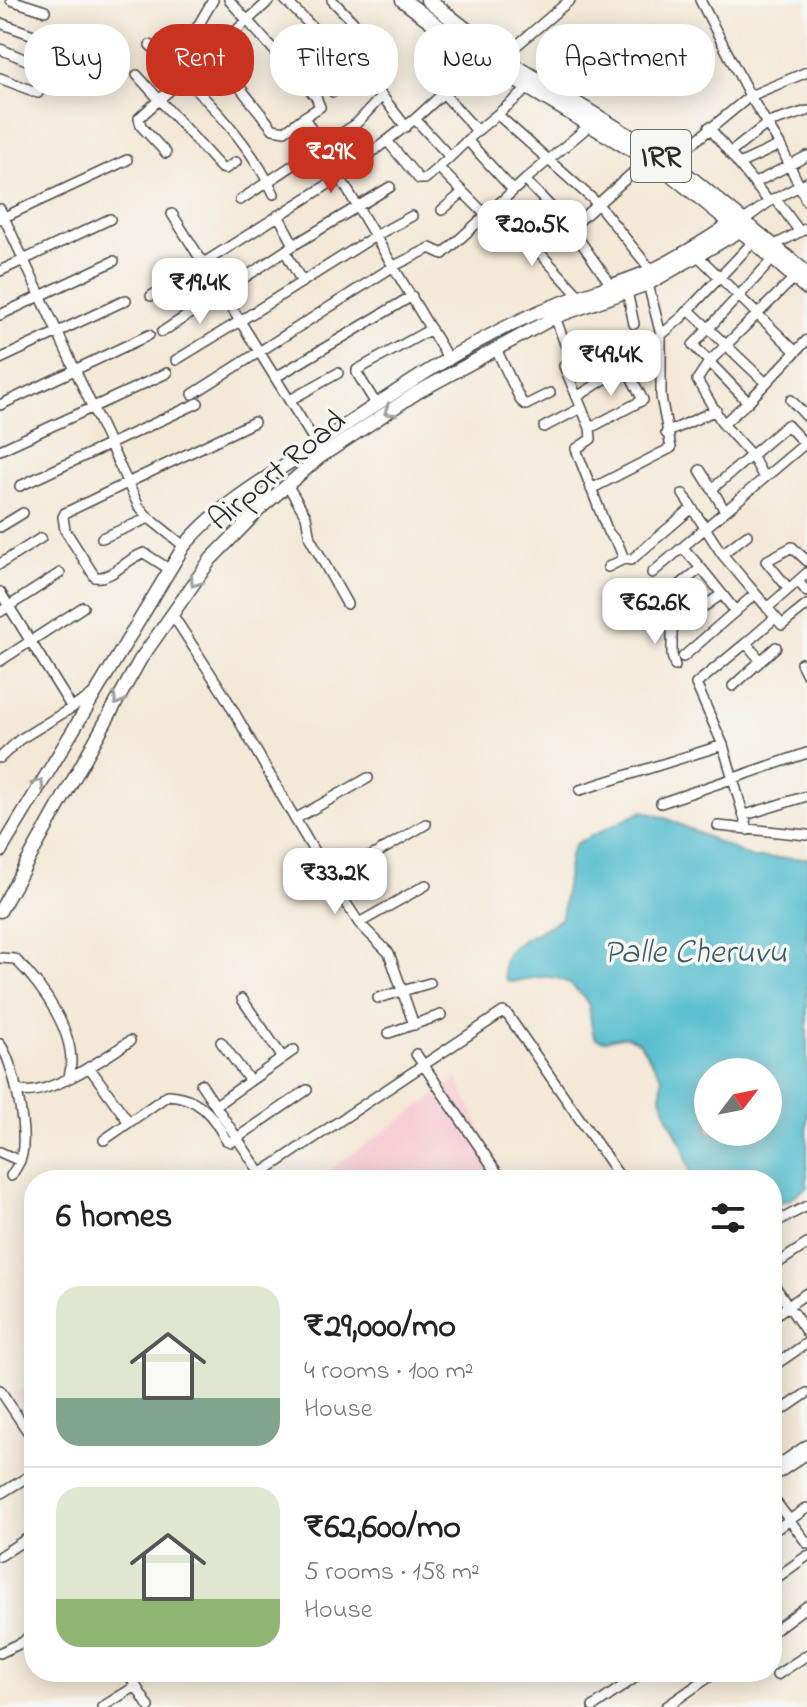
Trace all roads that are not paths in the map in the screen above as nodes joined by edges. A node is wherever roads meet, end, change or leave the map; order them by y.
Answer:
1 (11, 0) edge
2 (213, 0) edge
3 (229, 0) edge
4 (270, 0) edge
5 (285, 0) edge
6 (332, 0) edge
7 (403, 0) edge
8 (428, 0) edge
9 (570, 0) edge
10 (700, 0) edge
11 (45, 11) dead end
12 (249, 21) junction
13 (0, 23) edge
14 (199, 24) edge
15 (246, 24) edge
16 (309, 24) edge
17 (355, 24) edge
18 (435, 24) edge
19 (459, 24) edge
20 (24, 32) edge
21 (520, 43) edge
22 (0, 49) edge
23 (24, 59) edge
24 (520, 69) edge
25 (807, 72) edge
26 (137, 75) dead end
27 (0, 78) edge
28 (520, 83) edge
29 (24, 87) edge
30 (529, 88) junction
31 (165, 96) edge
32 (201, 96) edge
33 (248, 96) edge
34 (382, 96) joint
35 (440, 96) edge
36 (446, 96) edge
37 (750, 96) junction
38 (160, 100) junction
39 (498, 115) junction
40 (806, 115) edge
41 (304, 117) junction
42 (415, 119) junction
43 (768, 123) junction
44 (590, 125) junction
45 (406, 127) junction
46 (709, 127) junction
47 (477, 131) junction
48 (467, 140) junction
49 (388, 142) junction
50 (780, 145) junction
51 (322, 147) junction
52 (166, 153) dead end
53 (730, 153) junction
54 (807, 156) edge
55 (450, 157) junction
56 (648, 159) junction
57 (127, 160) dead end
58 (547, 161) junction
59 (236, 162) dead end
60 (670, 162) junction
61 (739, 164) junction
62 (789, 164) junction
63 (439, 168) junction
64 (340, 177) junction
65 (525, 180) junction
66 (268, 181) junction
67 (755, 183) junction
68 (803, 184) edge
69 (390, 187) dead end
70 (513, 190) junction
71 (462, 193) junction
72 (274, 194) dead end
73 (240, 200) dead end
74 (772, 200) junction
75 (807, 202) edge
76 (597, 203) junction
77 (358, 207) junction
78 (442, 210) dead end
79 (172, 214) dead end
80 (1, 215) edge
81 (278, 215) junction
82 (412, 216) dead end
83 (487, 216) junction
84 (508, 218) dead end
85 (110, 219) dead end
86 (738, 225) junction
87 (571, 228) junction
88 (804, 230) edge
89 (375, 236) junction
90 (754, 241) junction
91 (290, 248) junction
92 (773, 252) junction
93 (698, 256) junction
94 (24, 261) junction
95 (114, 261) dead end
96 (203, 263) junction
97 (394, 266) junction
98 (651, 270) junction
99 (0, 271) edge
100 (803, 272) edge
101 (720, 277) junction
102 (302, 282) junction
103 (648, 284) junction
104 (611, 285) junction
105 (807, 288) edge
106 (627, 291) junction
107 (221, 292) junction
108 (737, 294) junction
109 (151, 296) dead end
110 (412, 296) junction
111 (39, 297) junction
112 (580, 297) junction
113 (126, 300) dead end
114 (689, 310) junction
115 (0, 315) edge
116 (758, 315) junction
117 (555, 317) junction
118 (240, 321) junction
119 (634, 324) dead end
120 (708, 328) junction
121 (431, 329) junction
122 (162, 332) dead end
123 (57, 333) junction
124 (149, 335) dead end
125 (661, 335) junction
126 (807, 340) edge
127 (727, 346) junction
128 (602, 347) dead end
129 (496, 349) junction
130 (259, 351) junction
131 (796, 352) junction
132 (587, 354) junction
133 (0, 359) edge
134 (176, 360) dead end
135 (709, 362) junction
136 (568, 363) junction
137 (453, 365) junction
138 (625, 366) junction
139 (74, 369) junction
140 (554, 370) dead end
141 (167, 373) dead end
142 (338, 373) dead end
143 (276, 377) junction
144 (602, 380) junction
145 (766, 383) junction
146 (550, 393) dead end
147 (577, 397) junction
148 (290, 400) junction
149 (791, 400) dead end
150 (748, 402) junction
151 (376, 404) junction
152 (0, 405) edge
153 (93, 407) junction
154 (581, 408) junction
155 (716, 410) junction
156 (807, 417) edge
157 (254, 422) dead end
158 (723, 424) junction
159 (544, 427) dead end
160 (590, 428) junction
161 (666, 433) junction
162 (109, 442) junction
163 (806, 443) edge
164 (317, 445) junction
165 (0, 450) edge
166 (752, 456) junction
167 (700, 470) dead end
168 (764, 478) junction
169 (128, 480) junction
170 (20, 486) dead end
171 (288, 486) junction
172 (591, 489) junction
173 (712, 489) junction
174 (683, 494) dead end
175 (692, 508) junction
176 (725, 511) junction
177 (23, 513) dead end
178 (149, 518) junction
179 (0, 527) edge
180 (705, 529) junction
181 (747, 535) dead end
182 (41, 538) dead end
183 (102, 538) dead end
184 (184, 546) junction
185 (683, 548) junction
186 (722, 554) junction
187 (624, 559) junction
188 (807, 561) edge
189 (0, 564) edge
190 (608, 567) dead end
191 (701, 568) junction
192 (169, 569) junction
193 (60, 573) dead end
194 (652, 573) dead end
195 (807, 573) edge
196 (798, 581) junction
197 (789, 589) junction
198 (0, 592) edge
199 (807, 592) edge
200 (722, 594) junction
201 (755, 594) junction
202 (347, 604) dead end
203 (807, 605) edge
204 (83, 607) dead end
205 (767, 608) junction
206 (4, 609) edge
207 (736, 612) junction
208 (657, 613) dead end
209 (172, 614) junction
210 (775, 618) junction
211 (683, 621) junction
212 (672, 629) junction
213 (31, 641) junction
214 (746, 643) junction
215 (776, 647) dead end
216 (683, 657) dead end
217 (0, 661) edge
218 (761, 661) junction
219 (801, 663) dead end
220 (675, 666) dead end
221 (807, 675) edge
222 (733, 686) dead end
223 (91, 696) junction
224 (72, 708) junction
225 (723, 745) junction
226 (807, 753) edge
227 (0, 758) edge
228 (368, 778) dead end
229 (734, 778) junction
230 (580, 790) dead end
231 (807, 796) edge
232 (661, 803) dead end
233 (745, 815) junction
234 (295, 819) junction
235 (426, 824) dead end
236 (718, 826) dead end
237 (748, 830) junction
238 (807, 835) edge
239 (0, 852) edge
240 (331, 880) junction
241 (426, 885) dead end
242 (0, 911) edge
243 (359, 923) junction
244 (0, 958) edge
245 (430, 983) dead end
246 (404, 991) junction
247 (378, 998) dead end
248 (242, 999) dead end
249 (441, 1015) dead end
250 (414, 1025) junction
251 (389, 1033) dead end
252 (130, 1041) dead end
253 (221, 1042) dead end
254 (0, 1044) edge
255 (294, 1050) dead end
256 (416, 1054) dead end
257 (283, 1058) junction
258 (423, 1064) junction
259 (89, 1067) junction
260 (69, 1077) junction
261 (250, 1081) junction
262 (201, 1084) dead end
263 (18, 1090) junction
264 (307, 1090) dead end
265 (216, 1105) junction
266 (128, 1121) junction
267 (237, 1138) junction
268 (104, 1140) dead end
269 (0, 1152) edge
270 (20, 1161) junction
271 (258, 1170) edge
272 (272, 1170) edge
273 (495, 1170) edge
274 (615, 1170) edge
275 (11, 1176) dead end
276 (807, 1206) edge
277 (782, 1219) edge
278 (807, 1244) edge
279 (782, 1260) edge
280 (807, 1293) edge
281 (782, 1297) edge
282 (788, 1306) junction
283 (782, 1310) edge
284 (807, 1333) edge
285 (807, 1343) edge
286 (782, 1360) edge
287 (0, 1390) edge
288 (807, 1393) edge
289 (782, 1410) edge
290 (24, 1419) edge
291 (807, 1445) edge
292 (807, 1454) edge
293 (782, 1462) edge
294 (782, 1471) edge
295 (24, 1479) edge
296 (0, 1494) edge
297 (807, 1508) edge
298 (782, 1510) edge
299 (790, 1520) junction
300 (782, 1525) edge
301 (24, 1540) edge
302 (807, 1543) edge
303 (0, 1556) edge
304 (807, 1556) edge
305 (782, 1574) edge
306 (807, 1606) edge
307 (782, 1625) edge
308 (24, 1641) edge
309 (0, 1653) edge
310 (807, 1655) edge
311 (782, 1672) edge
312 (133, 1682) edge
313 (629, 1682) edge
314 (702, 1682) edge
315 (136, 1686) junction
316 (102, 1707) edge
317 (149, 1707) edge
318 (593, 1707) edge
319 (666, 1707) edge

1 - 11 street
2 - 14 street
3 - 12 street
4 - 12 street
5 - 16 street
6 - 17 street
7 - 18 highway, IRR
8 - 19 highway, IRR
9 - 21 street
10 - 37 street
12 - 15 street
12 - 41 street
13 - 20 street
22 - 23 street
24 - 60 highway, IRR
25 - 37 street
26 - 38 street
27 - 29 street
28 - 30 highway, IRR
30 - 39 street
30 - 44 highway, IRR
31 - 38 street
32 - 66 street
33 - 41 street
34 - 45 street
34 - 51 street
35 - 42 street
36 - 47 street
37 - 43 street
37 - 46 street
38 - 52 street
38 - 59 street
39 - 47 street
39 - 58 street
40 - 43 street
41 - 51 street
42 - 45 street
42 - 55 street
43 - 50 street
43 - 53 street
44 - 56 highway, IRR
44 - 58 street
45 - 49 street
46 - 53 street
46 - 60 street
47 - 48 street
48 - 55 street
48 - 70 street
49 - 63 street
49 - 64 street
50 - 61 street
50 - 62 street
51 - 64 street
51 - 66 street
53 - 61 street
54 - 62 street
55 - 63 street
56 - 76 street
56 - 86 highway, IRR
57 - 80 street
58 - 65 street
58 - 76 street
60 - 86 highway, IRR
61 - 67 street
62 - 67 street
62 - 68 street
63 - 71 street
64 - 77 street
64 - 81 street
65 - 70 street
65 - 87 street
66 - 72 street
66 - 73 street
67 - 74 street
68 - 74 street
68 - 75 street
69 - 77 street
70 - 83 street
71 - 78 street
71 - 83 street
74 - 86 street
74 - 88 street
76 - 87 street
76 - 98 street
77 - 89 street
77 - 91 street
79 - 96 street
80 - 94 street
81 - 91 street
81 - 96 street
82 - 89 street
83 - 97 street
84 - 112 street
85 - 94 street
86 - 90 highway, IRR
86 - 92 highway, IRR
86 - 93 main road, Airport Road
86 - 98 main road, Airport Road
87 - 104 street
88 - 92 street
89 - 97 street
89 - 102 street
90 - 92 highway, IRR
90 - 101 street
91 - 102 street
91 - 107 street
92 - 100 highway, IRR
92 - 108 street
93 - 101 street
93 - 103 main road, Airport Road
94 - 99 street
94 - 111 street
95 - 111 street
96 - 107 street
96 - 109 street
97 - 110 street
97 - 130 street
98 - 104 main road, Airport Road
100 - 105 highway, IRR
100 - 116 street
101 - 108 street
101 - 114 street
102 - 118 street
103 - 106 main road, Airport Road
103 - 125 street
104 - 112 main road, Airport Road
106 - 117 main road, Airport Road
106 - 119 street
107 - 118 street
107 - 122 street
108 - 116 street
108 - 120 street
110 - 121 street
110 - 143 street
111 - 115 street
111 - 123 street
112 - 137 main road, Airport Road
113 - 123 street
114 - 120 street
114 - 125 street
116 - 127 street
116 - 131 street
117 - 129 main road, Airport Road
117 - 136 street
118 - 130 street
118 - 134 street
120 - 127 street
120 - 135 street
121 - 137 street
121 - 151 street
123 - 133 street
123 - 139 street
124 - 139 street
125 - 138 street
125 - 161 street
126 - 131 street
127 - 135 street
127 - 145 street
128 - 132 street
129 - 137 main road, Airport Road
129 - 146 street
130 - 143 street
130 - 162 street
131 - 145 street
132 - 136 street
132 - 144 street
135 - 150 street
135 - 155 street
136 - 140 street
136 - 147 street
137 - 151 main road, Airport Road
137 -> 171 main road, Airport Road
138 - 144 street
138 - 160 street
139 - 152 street
139 - 153 street
141 - 153 street
142 - 148 street
143 - 148 street
144 - 147 street
145 - 150 street
147 - 154 street
148 - 164 street
149 - 156 street
150 - 158 street
151 - 164 main road, Airport Road
153 - 162 street
153 - 165 street
154 - 159 street
154 - 160 street
155 - 158 street
155 - 161 street
157 - 169 street
158 - 166 street
160 - 172 street
161 - 172 street
162 - 169 street
162 - 170 street
163 - 166 street
163 - 168 street
164 - 184 main road, Airport Road
166 - 168 street
166 - 173 street
167 - 173 street
168 - 176 street
169 - 178 street
169 - 192 street
171 - 202 street
171 -> 209 main road, Airport Road
172 - 187 street
173 - 176 street
174 - 175 street
175 - 180 street
175 - 187 street
176 - 180 street
177 - 179 street
178 - 183 street
178 - 184 street
180 - 185 street
180 - 186 street
181 - 186 street
182 - 189 street
184 - 192 main road, Airport Road
185 - 191 street
185 - 194 street
186 - 201 street
187 - 190 street
188 - 197 street
191 - 200 street
191 - 211 street
192 - 223 main road, Airport Road
193 - 206 street
195 - 196 street
196 - 197 street
196 - 199 street
197 - 205 street
198 - 206 street
200 - 207 street
200 - 211 street
201 - 205 street
201 - 207 street
203 - 210 street
204 - 213 street
205 - 210 street
206 - 213 street
207 - 216 street
208 - 212 street
209 - 234 street
209 -> 242 main road, Airport Road
210 - 214 street
211 - 212 street
212 - 220 street
213 - 217 street
213 - 224 street
214 - 218 street
214 - 225 street
215 - 218 street
218 - 222 street
219 - 221 street
223 - 224 street, Airport Road
239 -> 223 main road, Airport Road
224 - 227 street, Airport Road
225 - 229 street
225 - 230 street
226 - 229 street
228 - 234 street
229 - 232 street
229 - 233 street
231 - 233 street
233 - 237 street
234 - 240 street
235 - 240 street
236 - 237 street
237 - 238 street
240 - 243 street
241 - 243 street
243 - 246 street
244 - 260 street
245 - 246 street
246 - 247 street
246 - 250 street
248 - 257 street
249 - 250 street
250 - 251 street
252 - 259 street
253 - 261 street
254 - 263 street
255 - 257 street
256 - 258 street
257 - 261 street
258 - 272 street
258 - 273 street
258 - 274 street
259 - 260 street
259 - 266 street
260 - 263 street
261 - 265 street
262 - 265 street
263 - 270 street
264 - 267 street
265 - 267 street
266 - 267 street
266 - 268 street
267 - 271 street
269 - 270 street
270 - 275 street
276 - 277 street
278 - 279 street
280 - 282 street
281 - 282 street
282 - 283 street
282 - 284 street
285 - 286 street
287 - 290 street
288 - 289 street
291 - 293 street
292 - 294 street
295 - 296 street
297 - 299 street
298 - 299 street
299 - 300 street
299 - 302 street
301 - 303 street
304 - 305 street
306 - 307 street
308 - 309 street
310 - 311 street
312 - 315 street
313 - 318 street
314 - 319 street
315 - 316 street
315 - 317 street

